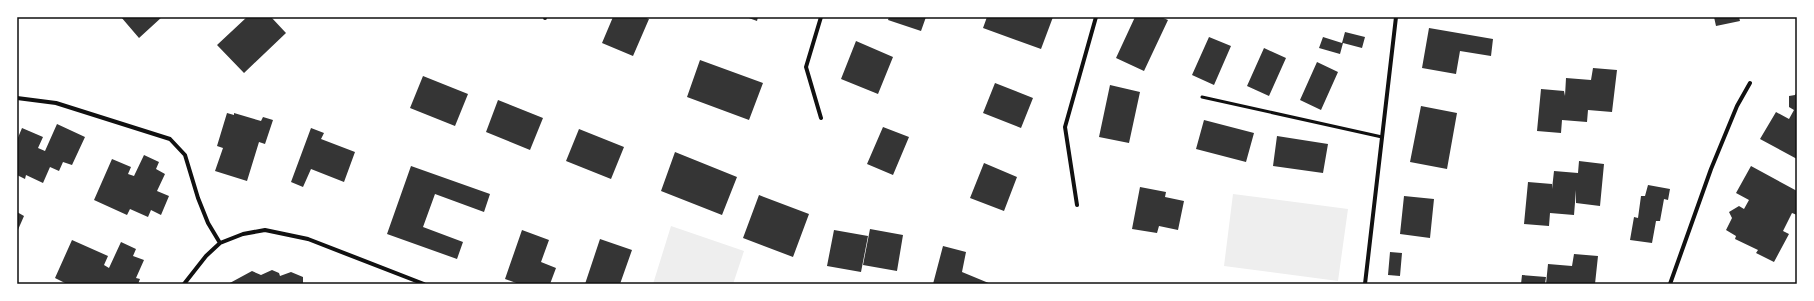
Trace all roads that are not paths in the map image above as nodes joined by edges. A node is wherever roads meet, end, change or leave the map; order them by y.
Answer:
1 (821, 17) edge
2 (1096, 17) edge
3 (1396, 17) edge
4 (1750, 83) dead end
5 (1202, 97) dead end
6 (17, 98) edge
7 (821, 118) dead end
8 (1382, 137) junction
9 (1077, 205) dead end
10 (220, 243) junction
11 (184, 284) edge
12 (424, 284) edge
13 (1365, 284) edge
14 (1670, 284) edge

1 - 7 street
2 - 9 street
3 - 8 street
4 - 14 street
5 - 8 lane
6 - 10 street
8 - 13 street
10 - 11 street
10 - 12 street

